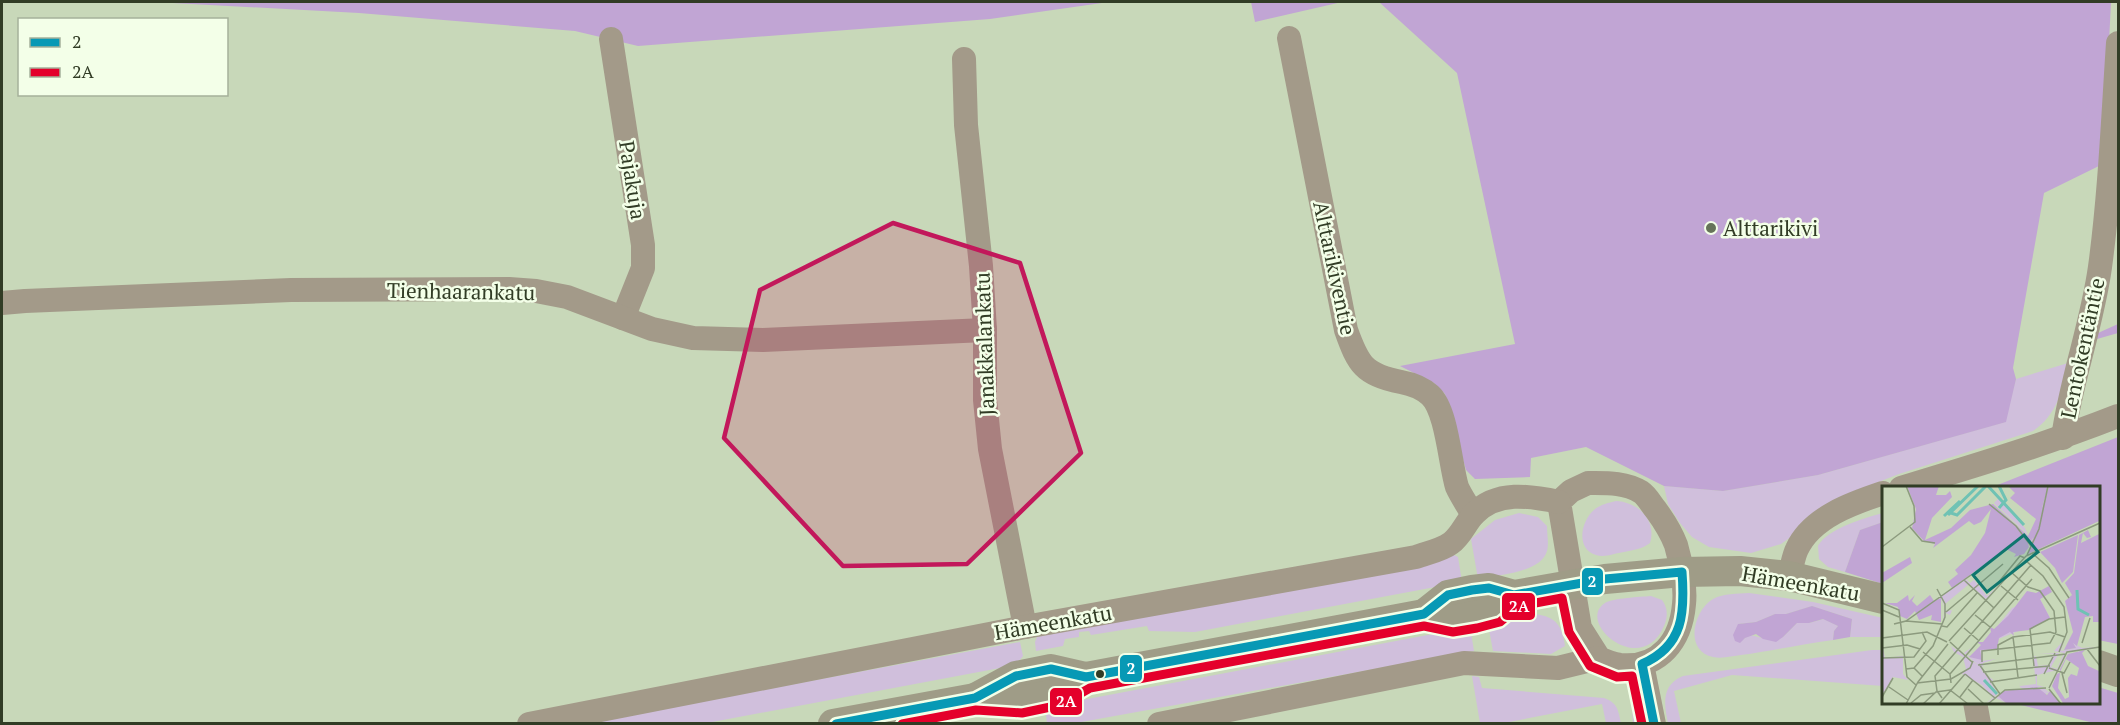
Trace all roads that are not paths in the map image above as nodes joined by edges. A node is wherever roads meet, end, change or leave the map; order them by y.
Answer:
1 (1289, 38) dead end
2 (611, 39) dead end
3 (2118, 42) edge
4 (964, 59) dead end
5 (2, 303) edge
6 (623, 318) junction
7 (985, 330) junction
8 (2118, 416) edge
9 (2063, 438) junction
10 (1907, 486) edge
11 (1882, 493) edge
12 (1559, 502) junction
13 (1473, 515) junction
14 (1682, 572) junction
15 (1789, 576) junction
16 (1572, 584) junction
17 (1882, 599) edge
18 (1025, 627) junction
19 (1599, 658) junction
20 (1642, 664) junction
21 (2099, 666) edge
22 (2118, 672) edge
23 (1975, 704) edge
24 (529, 723) edge
25 (833, 723) edge
26 (1159, 723) edge
27 (1654, 723) edge
28 (1979, 723) edge

1 - 13 street, Alttarikiventie
2 - 6 street, Pajakuja
3 - 9 street, Lentokentäntie
4 - 7 street, Janakkalankatu
5 - 6 street, Tienhaarankatu
6 - 7 street, Tienhaarankatu
7 - 18 street, Janakkalankatu
8 - 9 street
9 - 10 street
11 - 15 street
12 - 13 street, Hämeenkatu
12 - 14 street
12 - 16 street
13 - 18 street, Hämeenkatu
14 - 15 main road, Hämeenkatu
14 - 16 main road, Hämeenkatu
14 - 20 street
15 - 17 main road, Hämeenkatu
16 - 19 street
16 - 25 main road, Hämeenkatu
18 - 24 street, Hämeenkatu
19 - 20 street
19 - 26 street
20 - 27 street
21 - 22 main road
23 - 28 street

